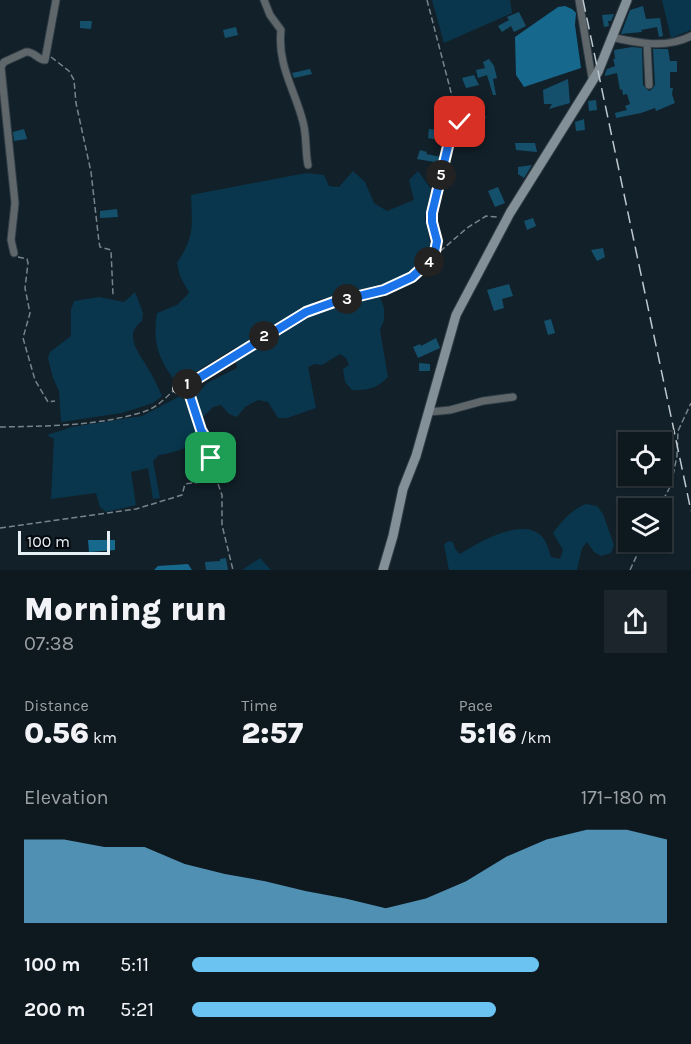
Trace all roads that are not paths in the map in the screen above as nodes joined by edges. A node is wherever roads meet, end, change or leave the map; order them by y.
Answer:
1 (56, 0) edge
2 (264, 0) edge
3 (579, 0) edge
4 (627, 0) edge
5 (691, 36) edge
6 (611, 37) junction
7 (647, 44) junction
8 (592, 78) junction
9 (649, 85) dead end
10 (308, 165) dead end
11 (14, 253) road end
12 (513, 397) dead end
13 (429, 412) junction
14 (383, 570) edge

1 - 11 street
2 - 10 street
3 - 8 street
4 - 6 main road
5 - 7 street
6 - 7 street
6 - 8 main road
7 - 9 street
8 - 13 main road
12 - 13 street
13 - 14 main road

